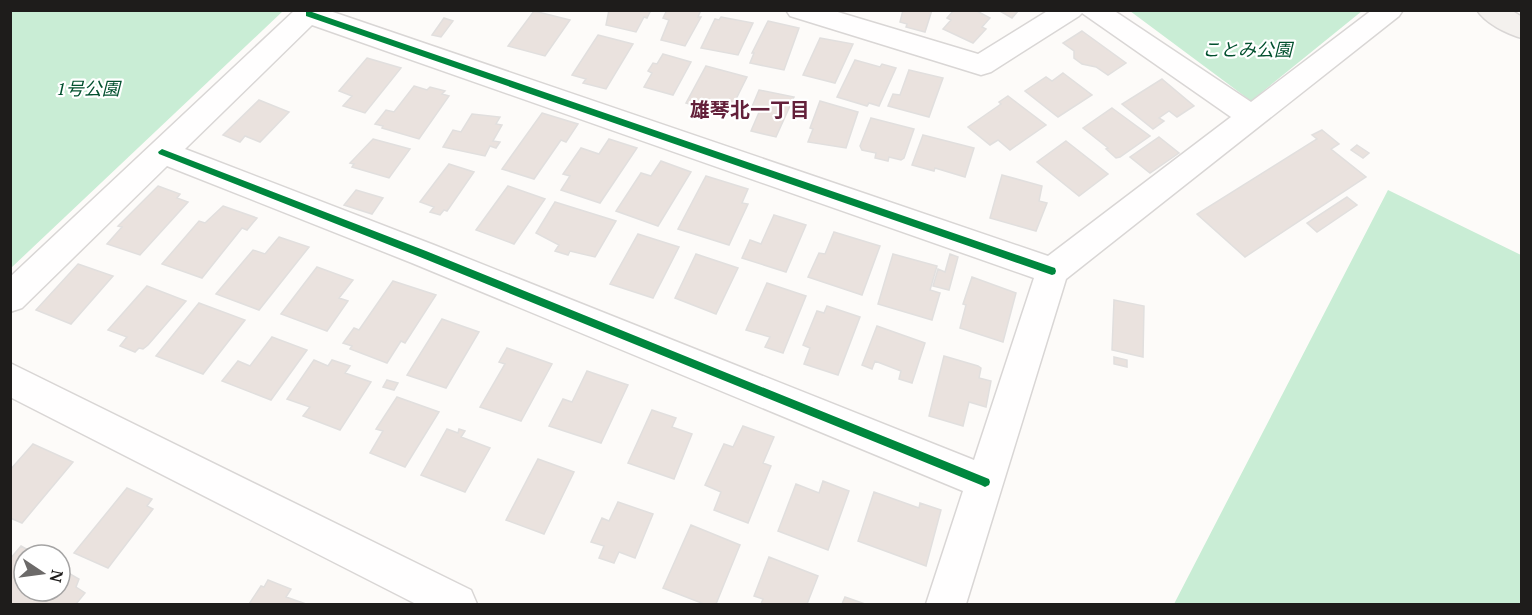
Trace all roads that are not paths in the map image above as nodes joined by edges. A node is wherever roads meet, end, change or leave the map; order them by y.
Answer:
1 (799, 10) edge
2 (1070, 10) edge
3 (1093, 10) edge
4 (1390, 10) edge
5 (1490, 10) edge
6 (310, 12) edge
7 (1521, 29) edge
8 (1251, 117) junction
9 (162, 152) junction
10 (1052, 271) junction
11 (10, 298) edge
12 (10, 379) edge
13 (985, 482) junction
14 (457, 604) edge
15 (946, 604) edge

1 - 2 street
3 - 8 street
4 - 8 street
5 - 7 street
6 - 9 street
6 - 10 street
8 - 10 street
9 - 11 street
9 - 13 street
10 - 13 street
12 - 14 street
13 - 15 street

